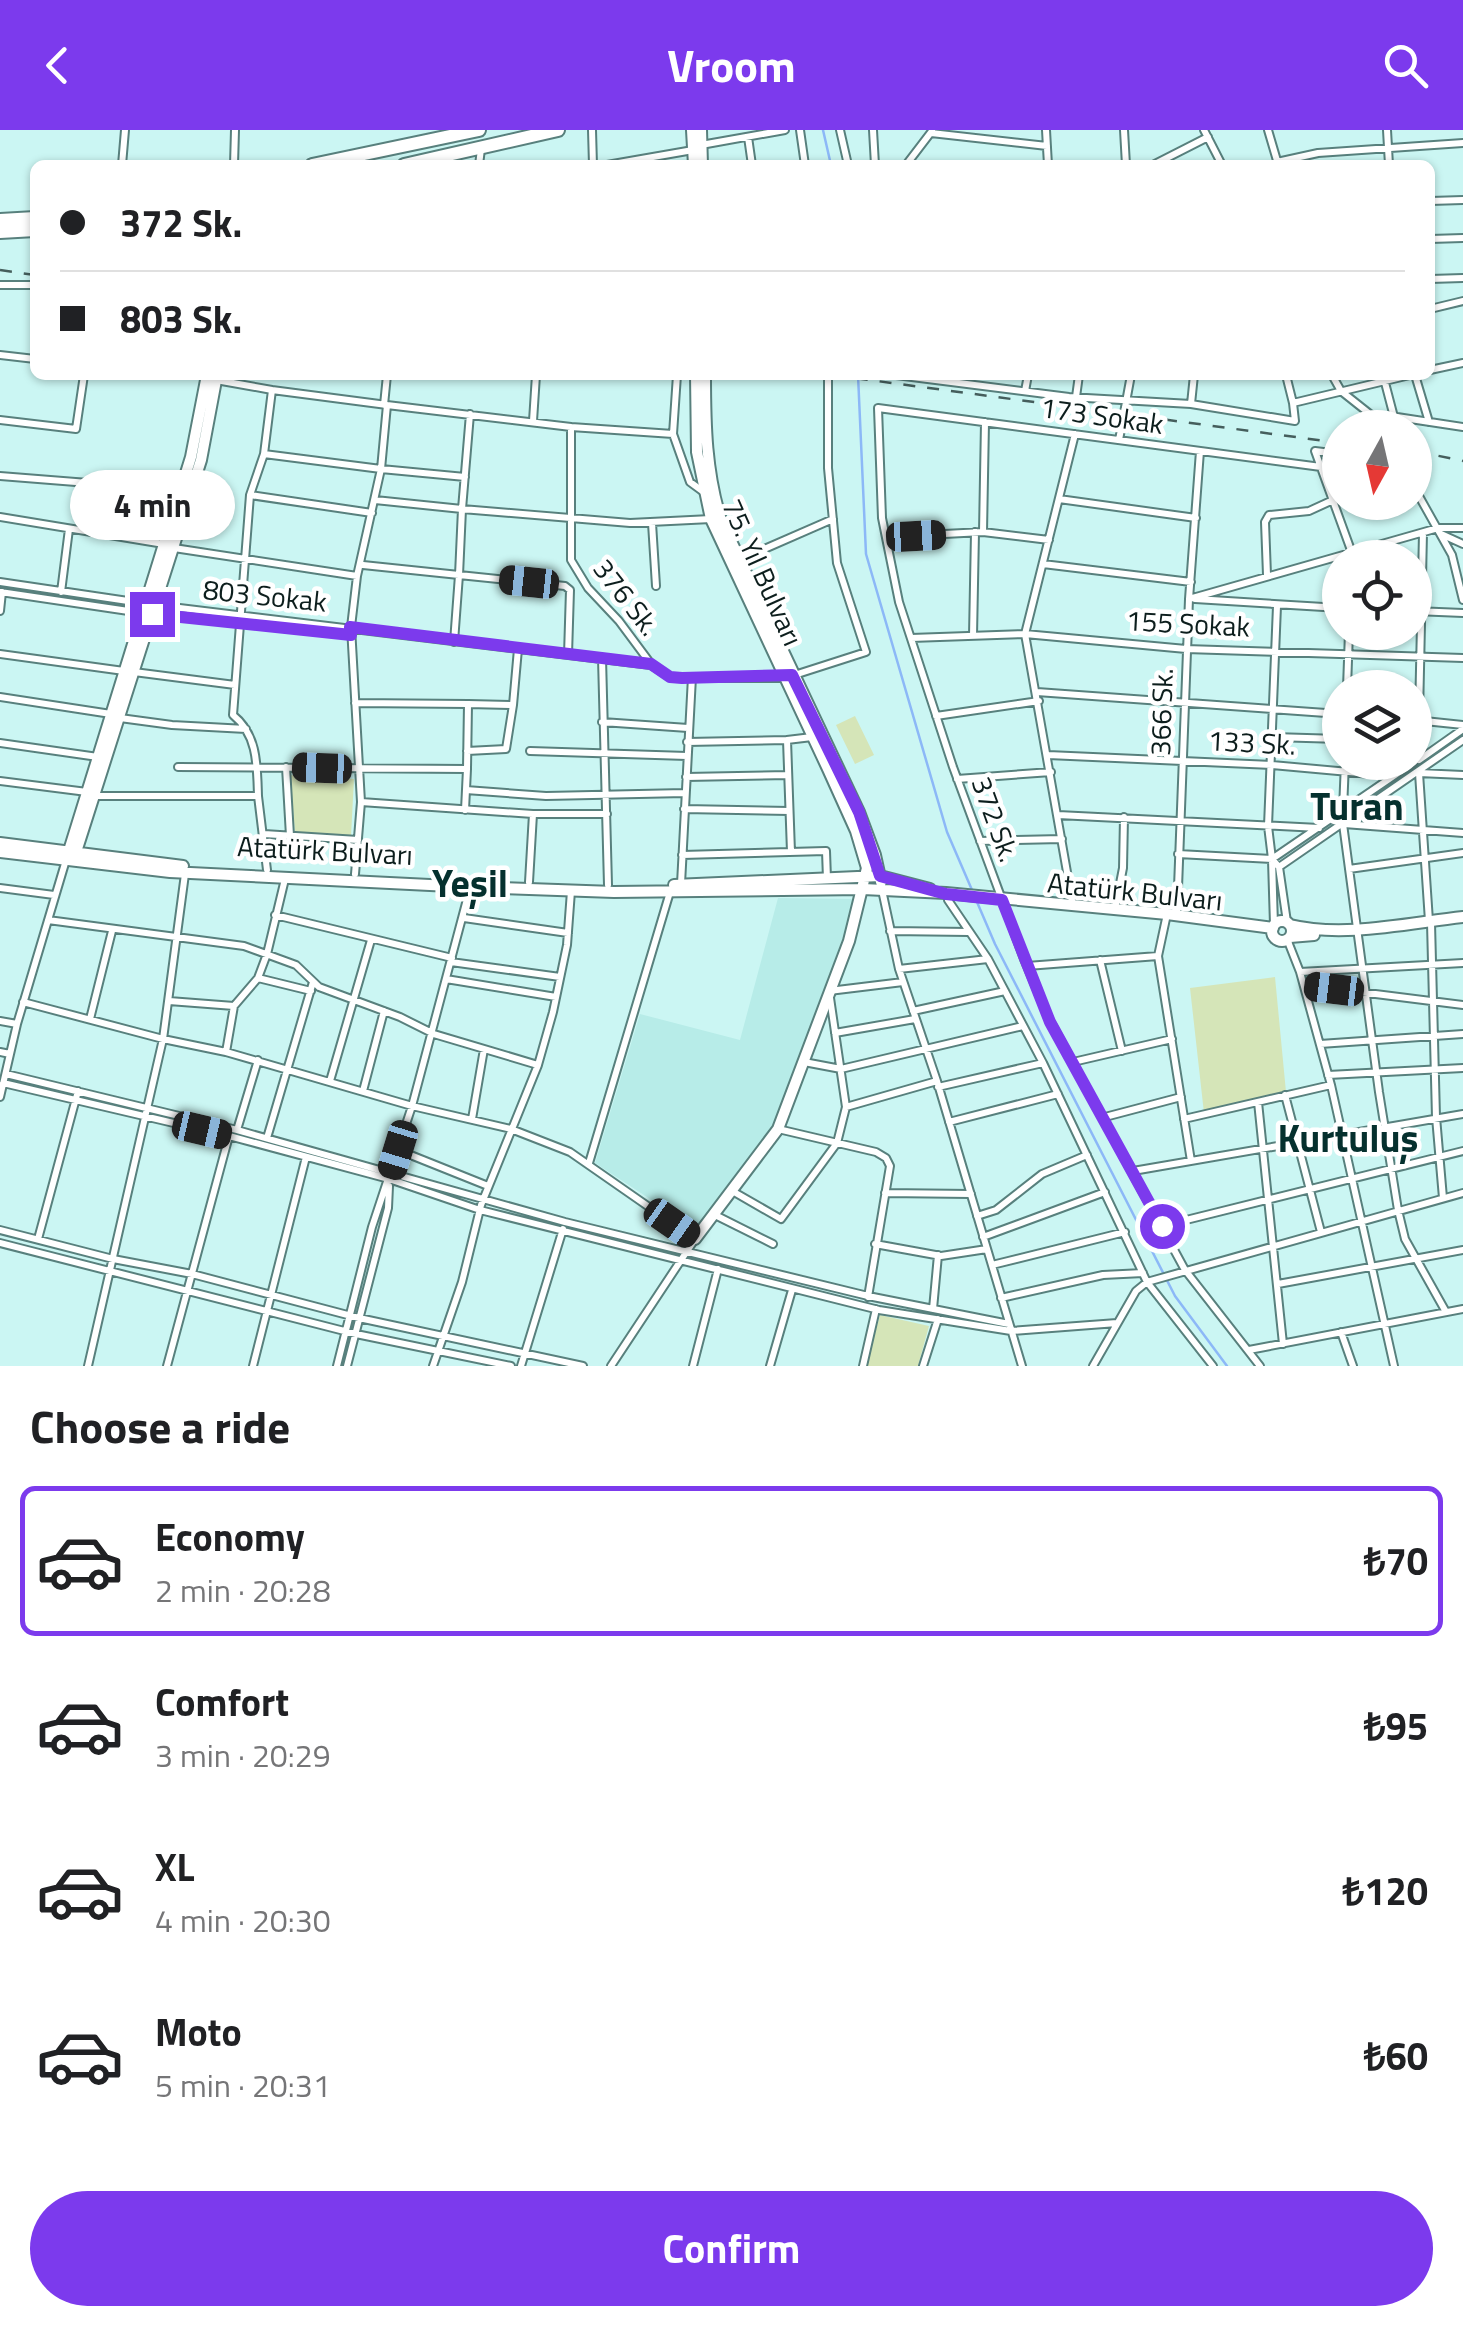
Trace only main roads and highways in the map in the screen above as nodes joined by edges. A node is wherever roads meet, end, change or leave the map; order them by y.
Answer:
1 (479, 130) edge
2 (558, 130) edge
3 (692, 130) edge
4 (701, 130) edge
5 (697, 148) junction
6 (336, 160) edge
7 (428, 160) edge
8 (695, 160) edge
9 (701, 160) edge
10 (30, 218) edge
11 (0, 220) edge
12 (30, 230) edge
13 (0, 232) edge
14 (211, 380) edge
15 (212, 380) edge
16 (696, 380) edge
17 (705, 380) edge
18 (168, 546) junction
19 (789, 676) junction
20 (116, 716) junction
21 (92, 794) junction
22 (0, 843) edge
23 (0, 852) edge
24 (69, 859) junction
25 (171, 869) junction
26 (210, 871) junction
27 (866, 876) junction
28 (880, 876) junction
29 (863, 889) junction
30 (882, 890) junction
31 (948, 894) junction
32 (1463, 918) edge
33 (1273, 927) junction
34 (1289, 931) junction
35 (695, 1239) road end

1 - 6 highway
2 - 7 highway
3 - 5 main road
4 - 5 main road
5 - 8 main road
5 - 9 main road
10 - 11 highway
12 - 13 highway
14 - 18 main road
15 - 18 main road
16 - 19 main road, 75. Yıl Bulvarı
17 - 19 main road, 75. Yıl Bulvarı
18 - 20 main road
19 - 27 main road, 75. Yıl Bulvarı
19 - 28 main road, 75. Yıl Bulvarı
20 - 21 main road
20 - 21 main road
21 - 24 main road
22 - 24 main road, Atatürk Bulvarı
23 - 24 main road, Atatürk Bulvarı
24 - 25 main road, Atatürk Bulvarı
25 - 26 main road, Atatürk Bulvarı
25 - 26 main road, Atatürk Bulvarı
26 - 27 main road, Atatürk Bulvarı
26 - 29 main road, Atatürk Bulvarı
27 - 28 main road, Atatürk Bulvarı
27 - 29 main road, 75. Yıl Bulvarı
28 - 30 main road, 75. Yıl Bulvarı
28 - 31 main road, Atatürk Bulvarı
29 - 30 main road, Atatürk Bulvarı
29 - 35 main road, 75. Yıl Bulvarı
30 - 31 main road, Atatürk Bulvarı
31 - 33 main road, Atatürk Bulvarı
32 - 34 main road
33 - 34 main road
33 - 34 main road

